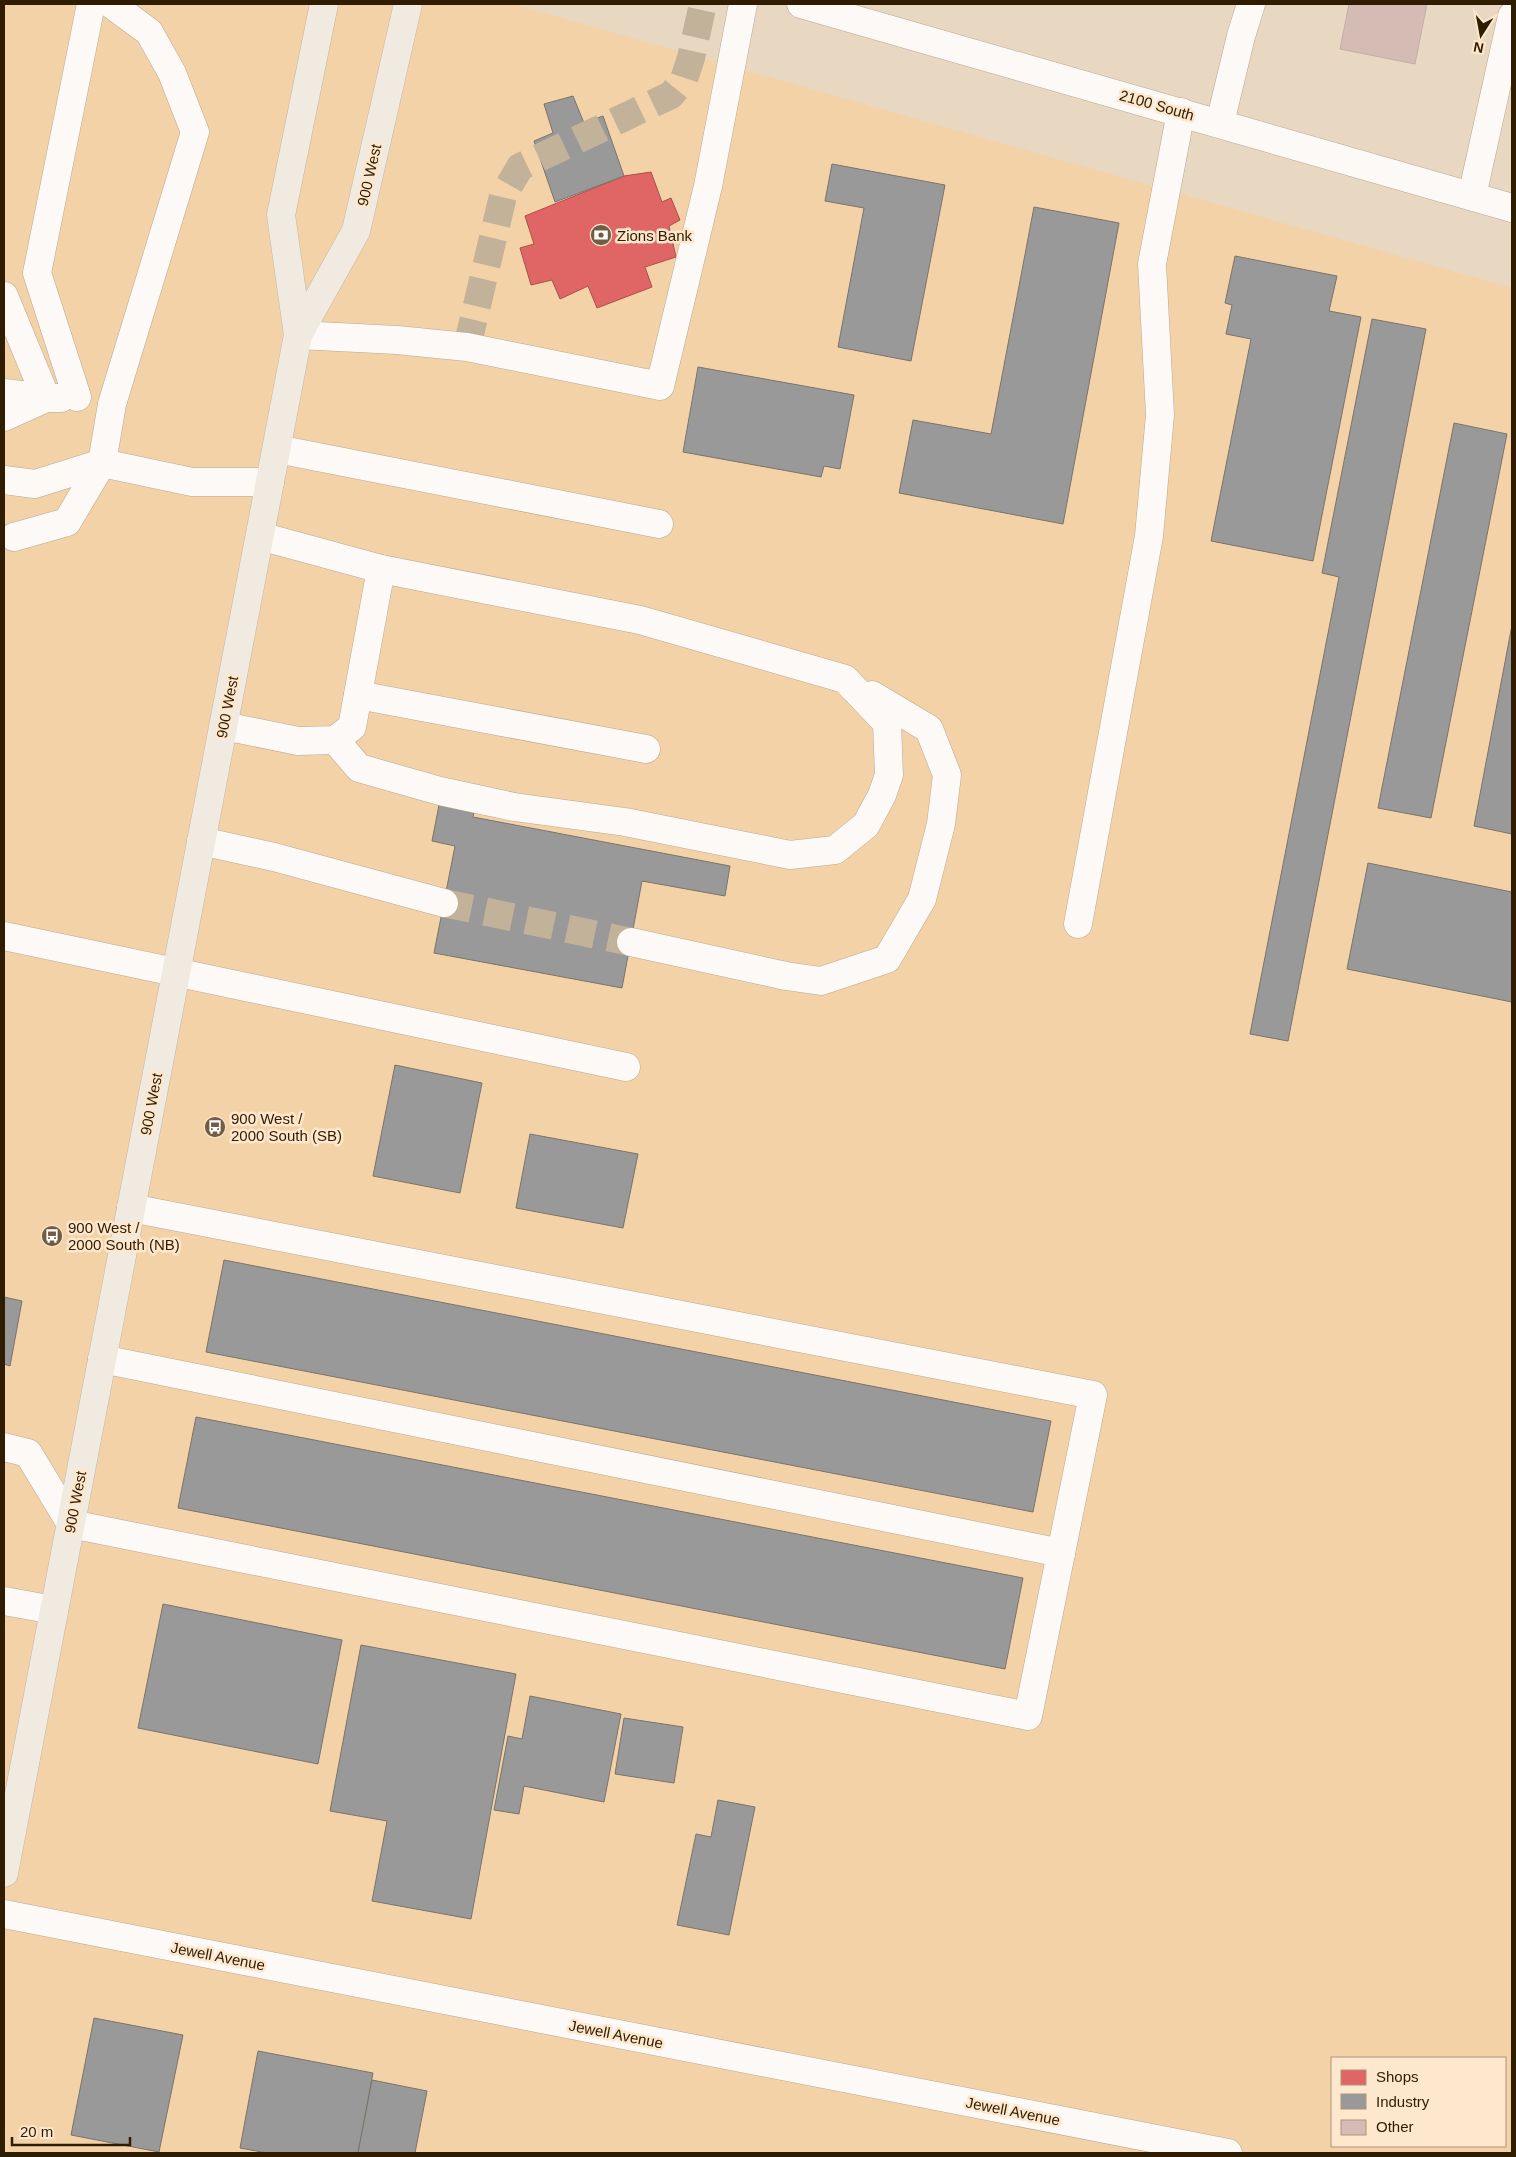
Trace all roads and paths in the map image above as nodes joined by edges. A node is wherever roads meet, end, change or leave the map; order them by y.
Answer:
1 (92, 4) edge
2 (111, 4) edge
3 (324, 4) edge
4 (408, 4) edge
5 (743, 4) edge
6 (800, 4) edge
7 (1251, 4) edge
8 (1512, 16) edge
9 (1181, 112) junction
10 (1220, 123) junction
11 (1472, 196) junction
12 (1512, 208) edge
13 (4, 296) edge
14 (298, 335) junction
15 (4, 348) edge
16 (4, 393) edge
17 (77, 397) junction
18 (46, 398) junction
19 (112, 404) junction
20 (4, 417) edge
21 (277, 449) junction
22 (102, 463) junction
23 (4, 480) edge
24 (270, 482) junction
25 (659, 524) dead end
26 (7, 535) edge
27 (260, 536) junction
28 (381, 569) junction
29 (845, 679) junction
30 (358, 695) junction
31 (224, 726) junction
32 (336, 740) junction
33 (646, 749) dead end
34 (202, 841) junction
35 (444, 902) tunnel mouth
36 (1078, 924) dead end
37 (4, 936) edge
38 (631, 942) tunnel mouth
39 (177, 971) junction
40 (626, 1068) dead end
41 (131, 1208) junction
42 (102, 1359) junction
43 (4, 1446) edge
44 (71, 1524) junction
45 (1061, 1553) junction
46 (4, 1602) edge
47 (54, 1610) junction
48 (4, 1874) edge
49 (4, 1914) edge
50 (1228, 2153) edge

1 - 17 street
2 - 19 street
3 - 14 main road, 900 West
4 - 14 main road, 900 West
5 - 14 street
6 - 9 street, 2100 South
7 - 10 street
8 - 11 street
9 - 10 street, 2100 South
9 - 36 street
10 - 11 street, 2100 South
11 - 12 street, 2100 South
13 - 18 street
14 - 21 main road, 900 West
15 - 18 street
16 - 18 street
17 - 18 street
17 - 19 street
18 - 20 street
19 - 22 street
21 - 24 main road, 900 West
21 - 25 street
22 - 23 street
22 - 24 street
22 - 26 street
24 - 27 main road, 900 West
27 - 28 street
27 - 31 main road, 900 West
28 - 29 street
28 - 30 street
29 - 32 street
29 - 38 street
30 - 32 street
30 - 33 street
31 - 32 street
31 - 34 main road, 900 West
34 - 35 street
34 - 39 main road, 900 West
37 - 39 street
39 - 40 street
39 - 41 main road, 900 West
41 - 42 main road, 900 West
41 - 45 street
42 - 44 main road, 900 West
42 - 45 street
43 - 44 street
44 - 45 street
44 - 47 main road, 900 West
46 - 47 street
47 - 48 main road, 900 West
49 - 50 street, Jewell Avenue

